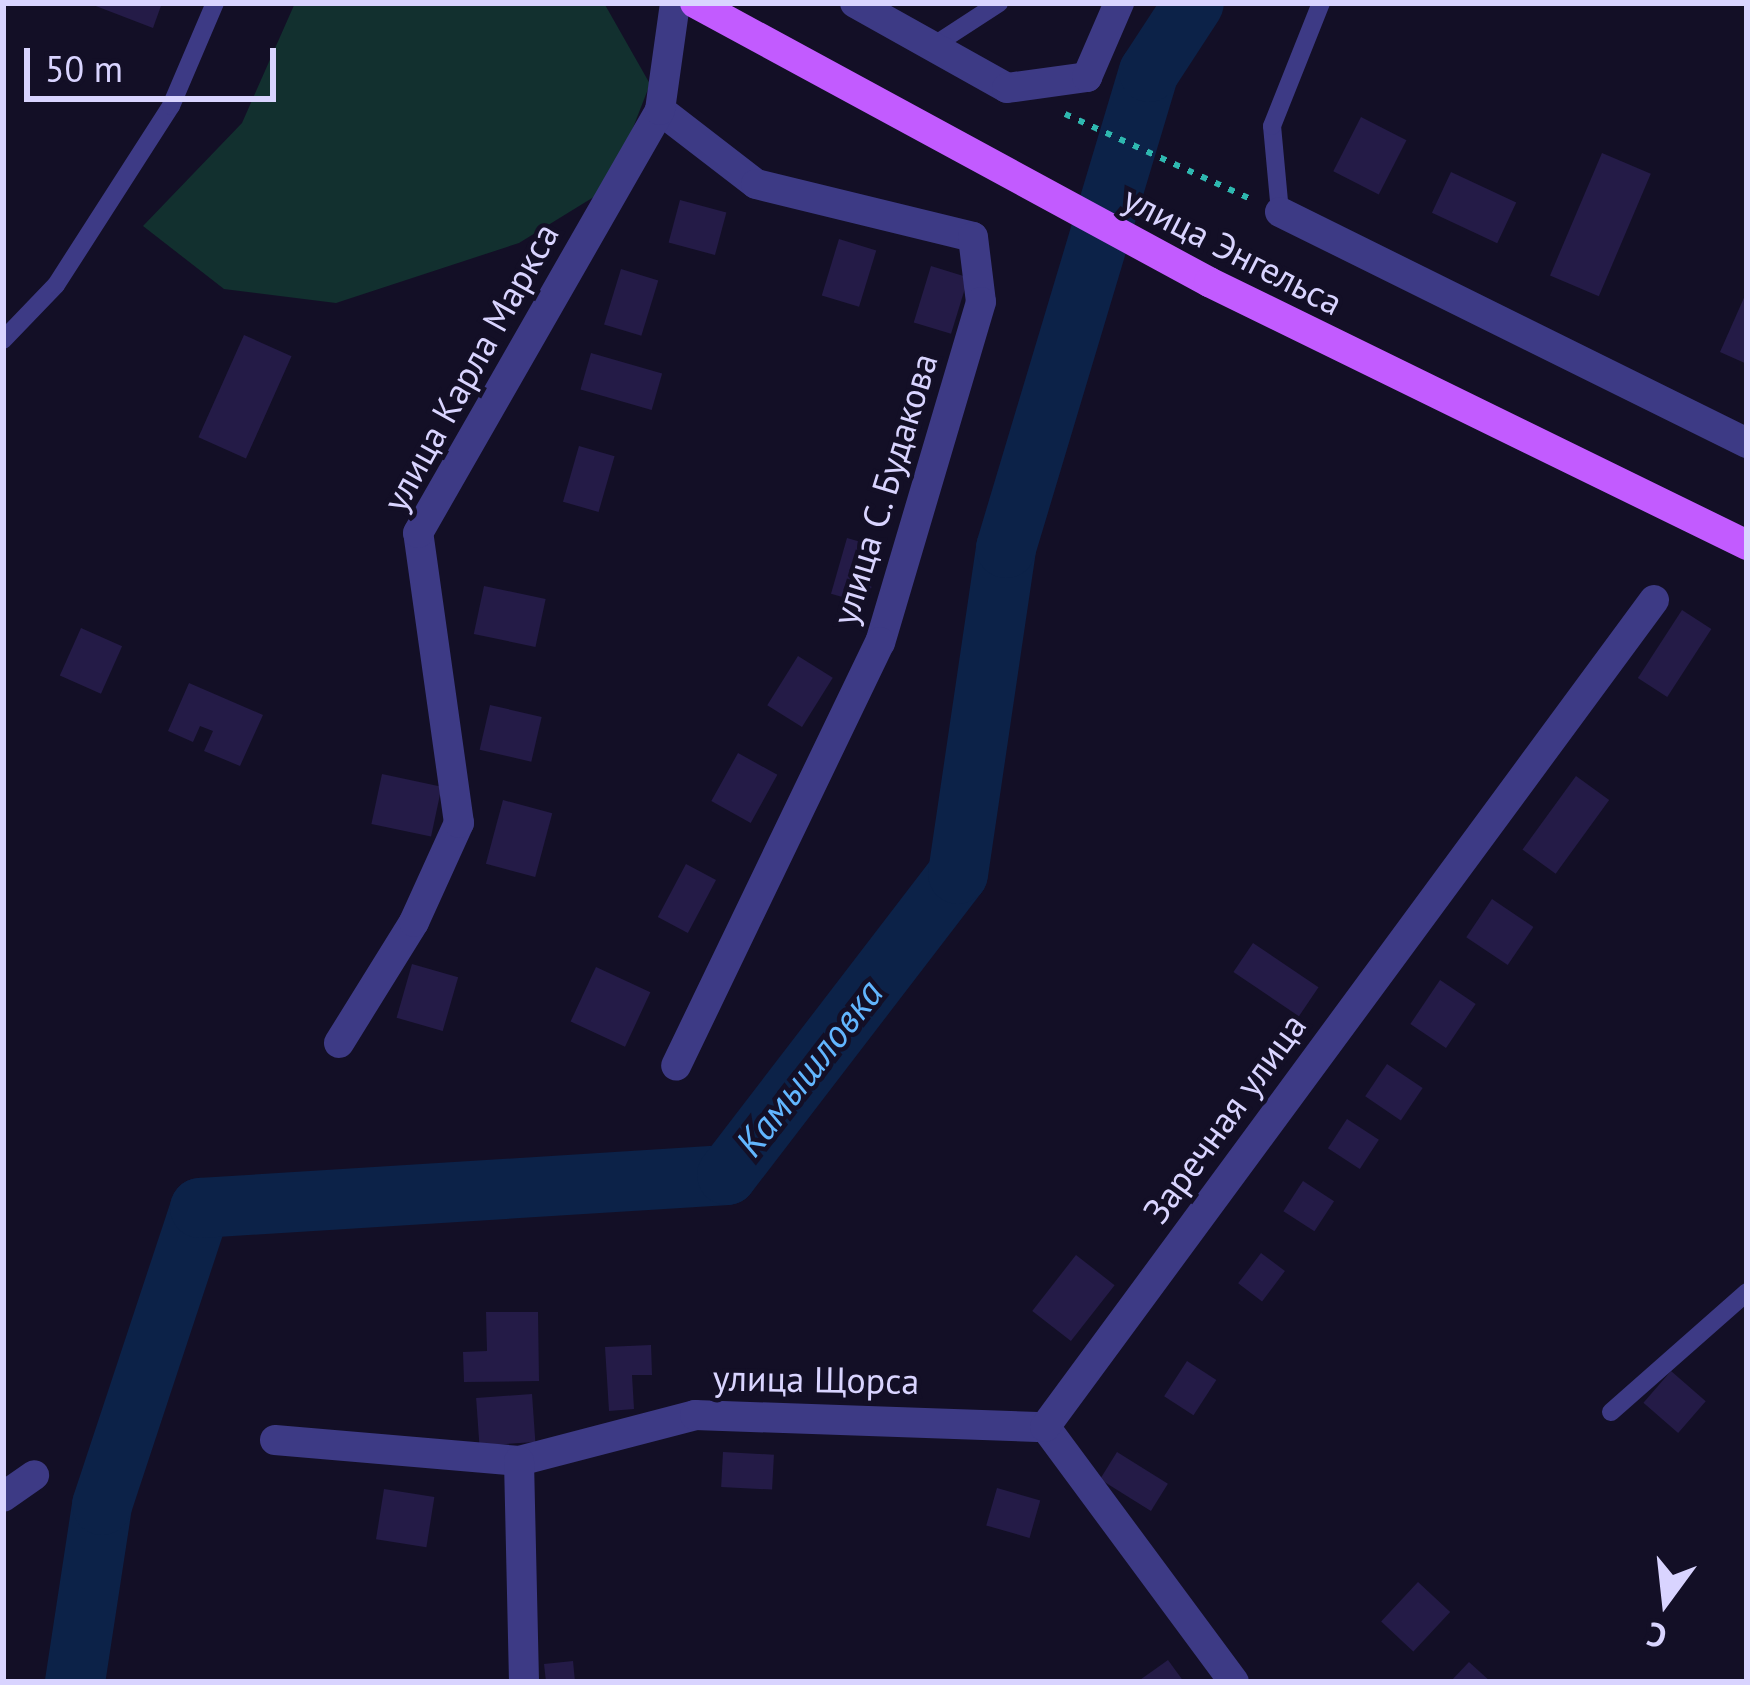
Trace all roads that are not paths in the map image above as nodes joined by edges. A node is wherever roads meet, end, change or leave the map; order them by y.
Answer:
1 (215, 3) edge
2 (675, 3) edge
3 (694, 3) edge
4 (855, 3) edge
5 (999, 3) edge
6 (1119, 3) edge
7 (1321, 3) edge
8 (934, 46) junction
9 (660, 110) junction
10 (1280, 212) joint
11 (3, 340) edge
12 (1747, 443) edge
13 (1747, 545) edge
14 (1654, 600) dead end
15 (339, 1042) dead end
16 (676, 1065) dead end
17 (1747, 1292) edge
18 (1611, 1412) dead end
19 (1045, 1426) junction
20 (275, 1440) dead end
21 (519, 1461) junction
22 (34, 1475) dead end
23 (3, 1497) edge
24 (524, 1682) edge
25 (1234, 1682) edge

1 - 11 lane
2 - 9 street, улица Карла Маркса
3 - 13 main road, улица Энгельса
4 - 8 street
5 - 8 lane
6 - 8 street
7 - 10 lane
9 - 15 street, улица Карла Маркса
9 - 16 street, улица С. Будакова
10 - 12 street
14 - 19 street, Заречная улица
17 - 18 lane
19 - 21 street, улица Щорса
19 - 25 street
20 - 21 street, улица Щорса
21 - 24 street
22 - 23 street

